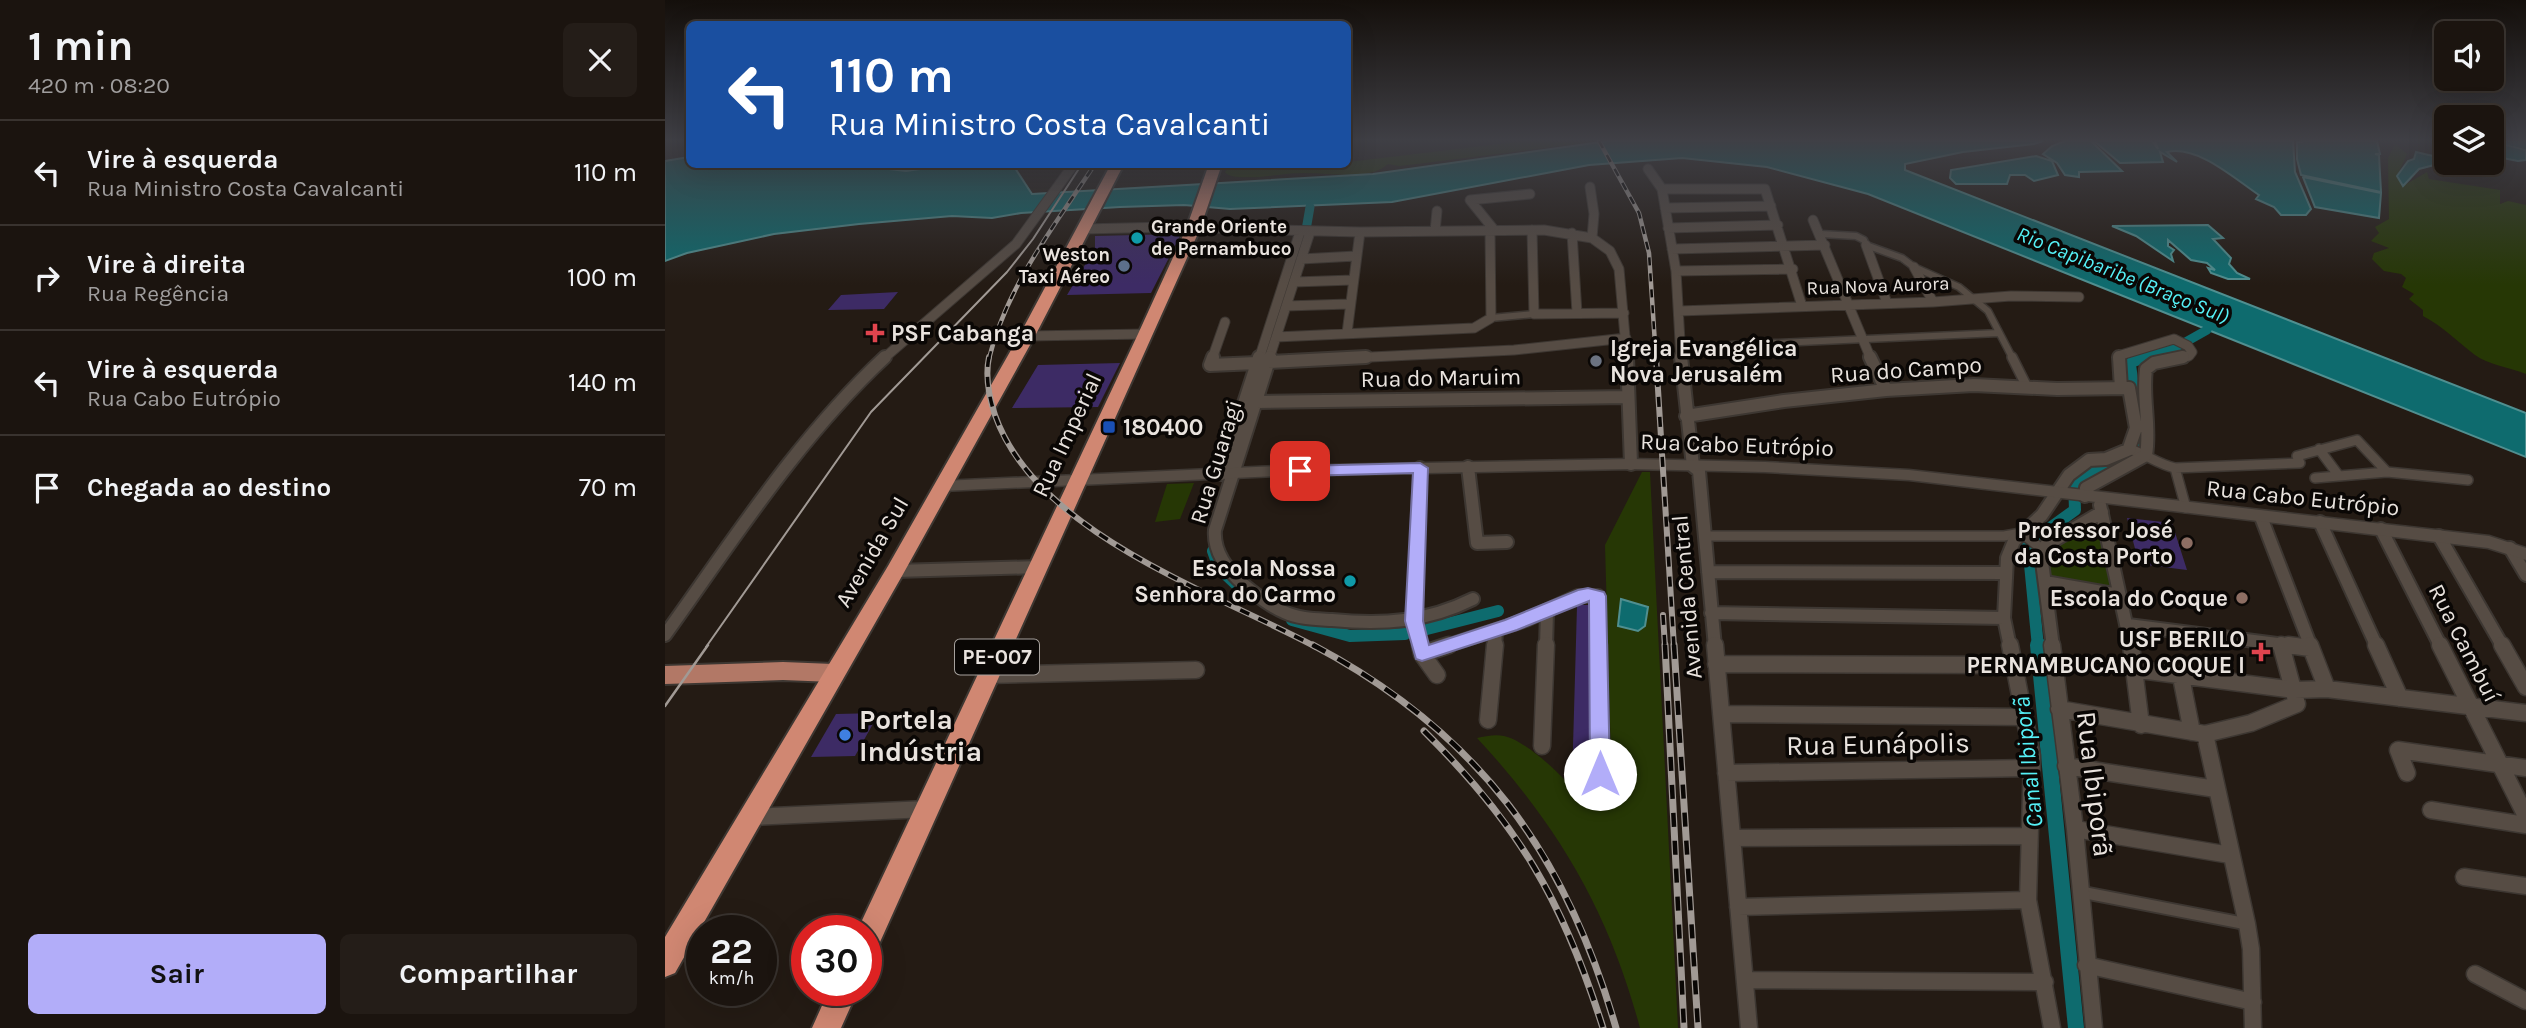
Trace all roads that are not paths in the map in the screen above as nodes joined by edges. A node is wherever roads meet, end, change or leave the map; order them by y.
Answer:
1 (1057, 189) edge
2 (1104, 189) edge
3 (1207, 189) edge
4 (1592, 189) edge
5 (1662, 189) joint
6 (1529, 194) dead end
7 (1771, 206) junction
8 (1665, 208) junction
9 (1437, 211) dead end
10 (1813, 220) dead end
11 (1086, 222) junction
12 (1195, 223) junction
13 (1778, 225) junction
14 (1668, 229) junction
15 (1532, 230) junction
16 (1435, 231) junction
17 (1493, 231) junction
18 (1305, 232) junction
19 (1360, 232) junction
20 (1572, 233) junction
21 (1821, 234) junction
22 (1592, 238) junction
23 (1825, 245) junction
24 (1866, 245) junction
25 (1785, 246) junction
26 (1672, 249) junction
27 (1356, 256) junction
28 (1301, 259) junction
29 (1914, 267) junction
30 (1793, 269) junction
31 (1676, 271) junction
32 (1353, 280) junction
33 (1294, 282) junction
34 (2078, 297) dead end
35 (1973, 300) junction
36 (1933, 302) junction
37 (1847, 303) junction
38 (1887, 303) junction
39 (1349, 304) junction
40 (1286, 306) junction
41 (1802, 306) junction
42 (1679, 311) junction
43 (1577, 313) junction
44 (1624, 313) junction
45 (1534, 314) junction
46 (1491, 318) junction
47 (1225, 322) dead end
48 (1474, 328) junction
49 (1347, 333) junction
50 (1999, 333) junction
51 (1146, 334) junction
52 (1027, 336) junction
53 (1276, 337) junction
54 (1626, 338) junction
55 (1861, 341) junction
56 (1473, 352) junction
57 (1680, 352) junction
58 (1263, 363) junction
59 (2027, 387) junction
60 (2125, 388) junction
61 (1886, 390) junction
62 (1627, 397) junction
63 (1256, 402) junction
64 (1686, 416) junction
65 (2319, 449) junction
66 (2137, 451) junction
67 (1630, 464) junction
68 (1693, 466) junction
69 (1468, 467) junction
70 (1420, 468) junction
71 (2175, 468) junction
72 (2386, 472) junction
73 (1227, 474) junction
74 (2339, 475) junction
75 (2315, 478) dead end
76 (1080, 480) junction
77 (2468, 480) dead end
78 (942, 486) junction
79 (2056, 492) junction
80 (2095, 502) junction
81 (2186, 508) junction
82 (2261, 517) junction
83 (2320, 522) junction
84 (2381, 529) junction
85 (2021, 533) junction
86 (1705, 536) junction
87 (2439, 536) junction
88 (1507, 542) dead end
89 (2509, 548) junction
90 (2042, 549) junction
91 (2526, 554) edge
92 (1039, 567) junction
93 (895, 571) junction
94 (1708, 572) junction
95 (2006, 573) junction
96 (2526, 575) edge
97 (2045, 582) junction
98 (2119, 595) junction
99 (1473, 599) dead end
100 (1547, 611) junction
101 (1711, 613) junction
102 (2004, 618) junction
103 (1414, 621) junction
104 (2128, 625) junction
105 (1496, 631) junction
106 (665, 635) edge
107 (2281, 645) junction
108 (2311, 648) junction
109 (1422, 654) junction
110 (1716, 664) junction
111 (2013, 665) junction
112 (2132, 669) junction
113 (1196, 670) dead end
114 (823, 673) junction
115 (988, 675) junction
116 (1437, 675) dead end
117 (665, 676) edge
118 (2181, 677) junction
119 (665, 681) edge
120 (2526, 687) edge
121 (2327, 689) junction
122 (2297, 695) junction
123 (2400, 698) junction
124 (2470, 706) junction
125 (2059, 709) junction
126 (2526, 713) edge
127 (1720, 714) junction
128 (2024, 717) junction
129 (1488, 720) dead end
130 (2141, 724) junction
131 (2198, 733) junction
132 (1542, 747) dead end
133 (2500, 764) junction
134 (2066, 766) junction
135 (2031, 768) junction
136 (2526, 768) edge
137 (1726, 773) junction
138 (2407, 773) dead end
139 (1600, 774) dead end
140 (2216, 789) junction
141 (927, 810) junction
142 (2431, 810) dead end
143 (2526, 816) edge
144 (751, 817) junction
145 (2526, 825) edge
146 (2075, 830) junction
147 (2029, 836) junction
148 (1732, 838) junction
149 (2230, 855) junction
150 (2464, 877) dead end
151 (2526, 887) edge
152 (2081, 892) junction
153 (2028, 900) junction
154 (1738, 906) junction
155 (878, 915) edge
156 (2247, 924) junction
157 (665, 963) edge
158 (2087, 965) junction
159 (2475, 974) dead end
160 (1745, 980) junction
161 (2045, 982) junction
162 (2253, 1002) junction
163 (2526, 1002) edge
164 (836, 1006) edge
165 (826, 1028) edge
166 (1749, 1028) edge
167 (2052, 1028) edge
168 (2094, 1028) edge
169 (2253, 1028) edge

1 - 106 street
2 - 11 highway, Avenida Sul
3 - 12 highway, PE-007
4 - 22 street
5 - 7 street
5 - 8 street, Avenida Central
6 - 17 street
7 - 8 street
7 - 13 street
8 - 14 street, Avenida Central
9 - 16 street
10 - 21 street
11 - 12 street
11 - 52 highway, Avenida Sul
12 - 18 street
12 - 51 highway, Rua Imperial / PE-007
13 - 14 street
13 - 25 street
14 - 26 street, Avenida Central
15 - 17 street
15 - 20 street
15 - 45 street
16 - 17 street
16 - 19 street
17 - 46 street
18 - 19 street
18 - 28 street, Rua Guaragi
18 - 58 street
19 - 27 street
20 - 22 street
20 - 43 street
21 - 23 street
21 - 24 street
22 - 44 street
23 - 25 street
23 - 37 street
24 - 29 street
24 - 38 street
25 - 26 street
25 - 30 street
26 - 31 street, Avenida Central
27 - 28 street
27 - 32 street
28 - 33 street, Rua Guaragi
29 - 35 street
29 - 36 street
30 - 31 street
30 - 41 street
31 - 42 street, Avenida Central
32 - 33 street
32 - 39 street
33 - 40 street, Rua Guaragi
34 - 35 street, Rua Nova Aurora
35 - 36 street, Rua Nova Aurora
35 - 50 street
36 - 38 street, Rua Nova Aurora
37 - 38 street, Rua Nova Aurora
37 - 41 street, Rua Nova Aurora
37 - 55 street
39 - 40 street
39 - 49 street
40 - 53 street, Rua Guaragi
41 - 42 street, Rua Nova Aurora
42 - 57 street, Avenida Central
43 - 44 street
43 - 45 street
44 - 54 street
45 - 46 street
46 - 48 street
47 - 58 street
48 - 49 street
48 - 56 street
49 - 53 street
50 - 55 street
50 - 59 street
51 - 52 street
51 - 76 highway, Rua Imperial / PE-007
52 - 78 highway, Avenida Sul
53 - 58 street, Rua Guaragi
54 - 56 street
54 - 62 street
55 - 57 street
55 - 61 street
56 - 58 street
57 - 64 street, Avenida Central
58 - 63 street, Rua Guaragi
58 - 73 street
59 - 60 street, Rua do Campo
59 - 61 street, Rua do Campo
60 - 66 street
60 - 66 street
61 - 64 street, Rua do Campo
62 - 63 street, Rua do Maruim
62 - 67 street
63 - 73 street, Rua Guaragi
64 - 68 street, Avenida Central
65 - 71 street
65 - 72 street
65 - 74 street
66 - 71 street
66 - 79 street
66 - 80 street
67 - 68 street, Rua Cabo Eutrópio
67 - 69 street, Rua Cabo Eutrópio
68 - 79 street, Rua Cabo Eutrópio
68 - 86 street, Avenida Central
69 - 70 street, Rua Cabo Eutrópio
69 - 88 street
70 - 73 street, Rua Cabo Eutrópio
70 - 103 street
71 - 81 street
72 - 74 street
72 - 77 street
73 - 76 street, Rua Cabo Eutrópio
73 - 103 street, Rua Guaragi
74 - 75 street
76 - 78 street, Rua Cabo Eutrópio
76 - 92 highway, Rua Imperial / PE-007
78 - 93 highway, Avenida Sul
79 - 80 street, Rua Cabo Eutrópio
79 - 85 street
80 - 81 street, Rua Cabo Eutrópio
80 - 90 street
80 - 98 street
81 - 82 street, Rua Cabo Eutrópio
82 - 83 street, Rua Cabo Eutrópio
82 - 108 street
83 - 84 street, Rua Cabo Eutrópio
83 - 123 street
84 - 87 street, Rua Cabo Eutrópio
84 - 124 street, Rua Cambuí
85 - 86 street
85 - 90 street
85 - 95 street
86 - 94 street, Avenida Central
87 - 89 street, Rua Cabo Eutrópio
87 - 120 street
89 - 91 street, Rua Cabo Eutrópio
89 - 96 street
90 - 97 street, Rua Ibiporã
92 - 93 street
92 - 115 highway, Rua Imperial / PE-007
93 - 114 highway, Avenida Sul
94 - 95 street
94 - 101 street, Avenida Central
95 - 102 street
97 - 98 street
97 - 125 street, Rua Ibiporã
98 - 104 street
99 - 103 street, Rua Guaragi
100 - 105 street
100 - 132 street
100 - 139 street
101 - 102 street
101 - 110 street, Avenida Central
102 - 111 street
103 - 109 street
104 - 107 street
104 - 112 street
105 - 109 street
105 - 129 street
107 - 108 street
107 - 122 street
108 - 121 street
109 - 116 street
110 - 111 street
110 - 127 street, Avenida Central
111 - 128 street
112 - 118 street
112 - 130 street
113 - 115 street
114 - 117 main road
114 - 119 main road
114 - 144 highway, Avenida Sul
115 - 141 highway, Rua Imperial / PE-007
118 - 122 street
118 - 131 street
121 - 122 street
121 - 123 street
122 - 131 street
123 - 124 street
124 - 126 street
124 - 133 street, Rua Cambuí
125 - 130 street
125 - 134 street, Rua Ibiporã
127 - 128 street
127 - 137 street, Avenida Central
128 - 135 street
130 - 131 street
131 - 140 street
133 - 136 street
133 - 138 street
133 - 143 street, Rua Cambuí
134 - 140 street
134 - 146 street, Rua Ibiporã
135 - 137 street, Rua Eunápolis
135 - 147 street
137 - 148 street, Avenida Central
140 - 149 street
141 - 144 street
141 - 155 highway, Rua Imperial / PE-007
142 - 145 street
144 - 157 highway, Avenida Sul
146 - 149 street
146 - 152 street, Rua Ibiporã
147 - 148 street
147 - 153 street
148 - 154 street, Avenida Central
149 - 156 street
150 - 151 street
152 - 156 street
152 - 158 street, Rua Ibiporã
153 - 154 street
153 - 161 street
154 - 160 street, Avenida Central
156 - 162 street
158 - 162 street
158 - 168 street, Rua Ibiporã
159 - 163 street
160 - 161 street
160 - 166 street, Avenida Central
161 - 167 street
162 - 169 street
164 - 165 highway

